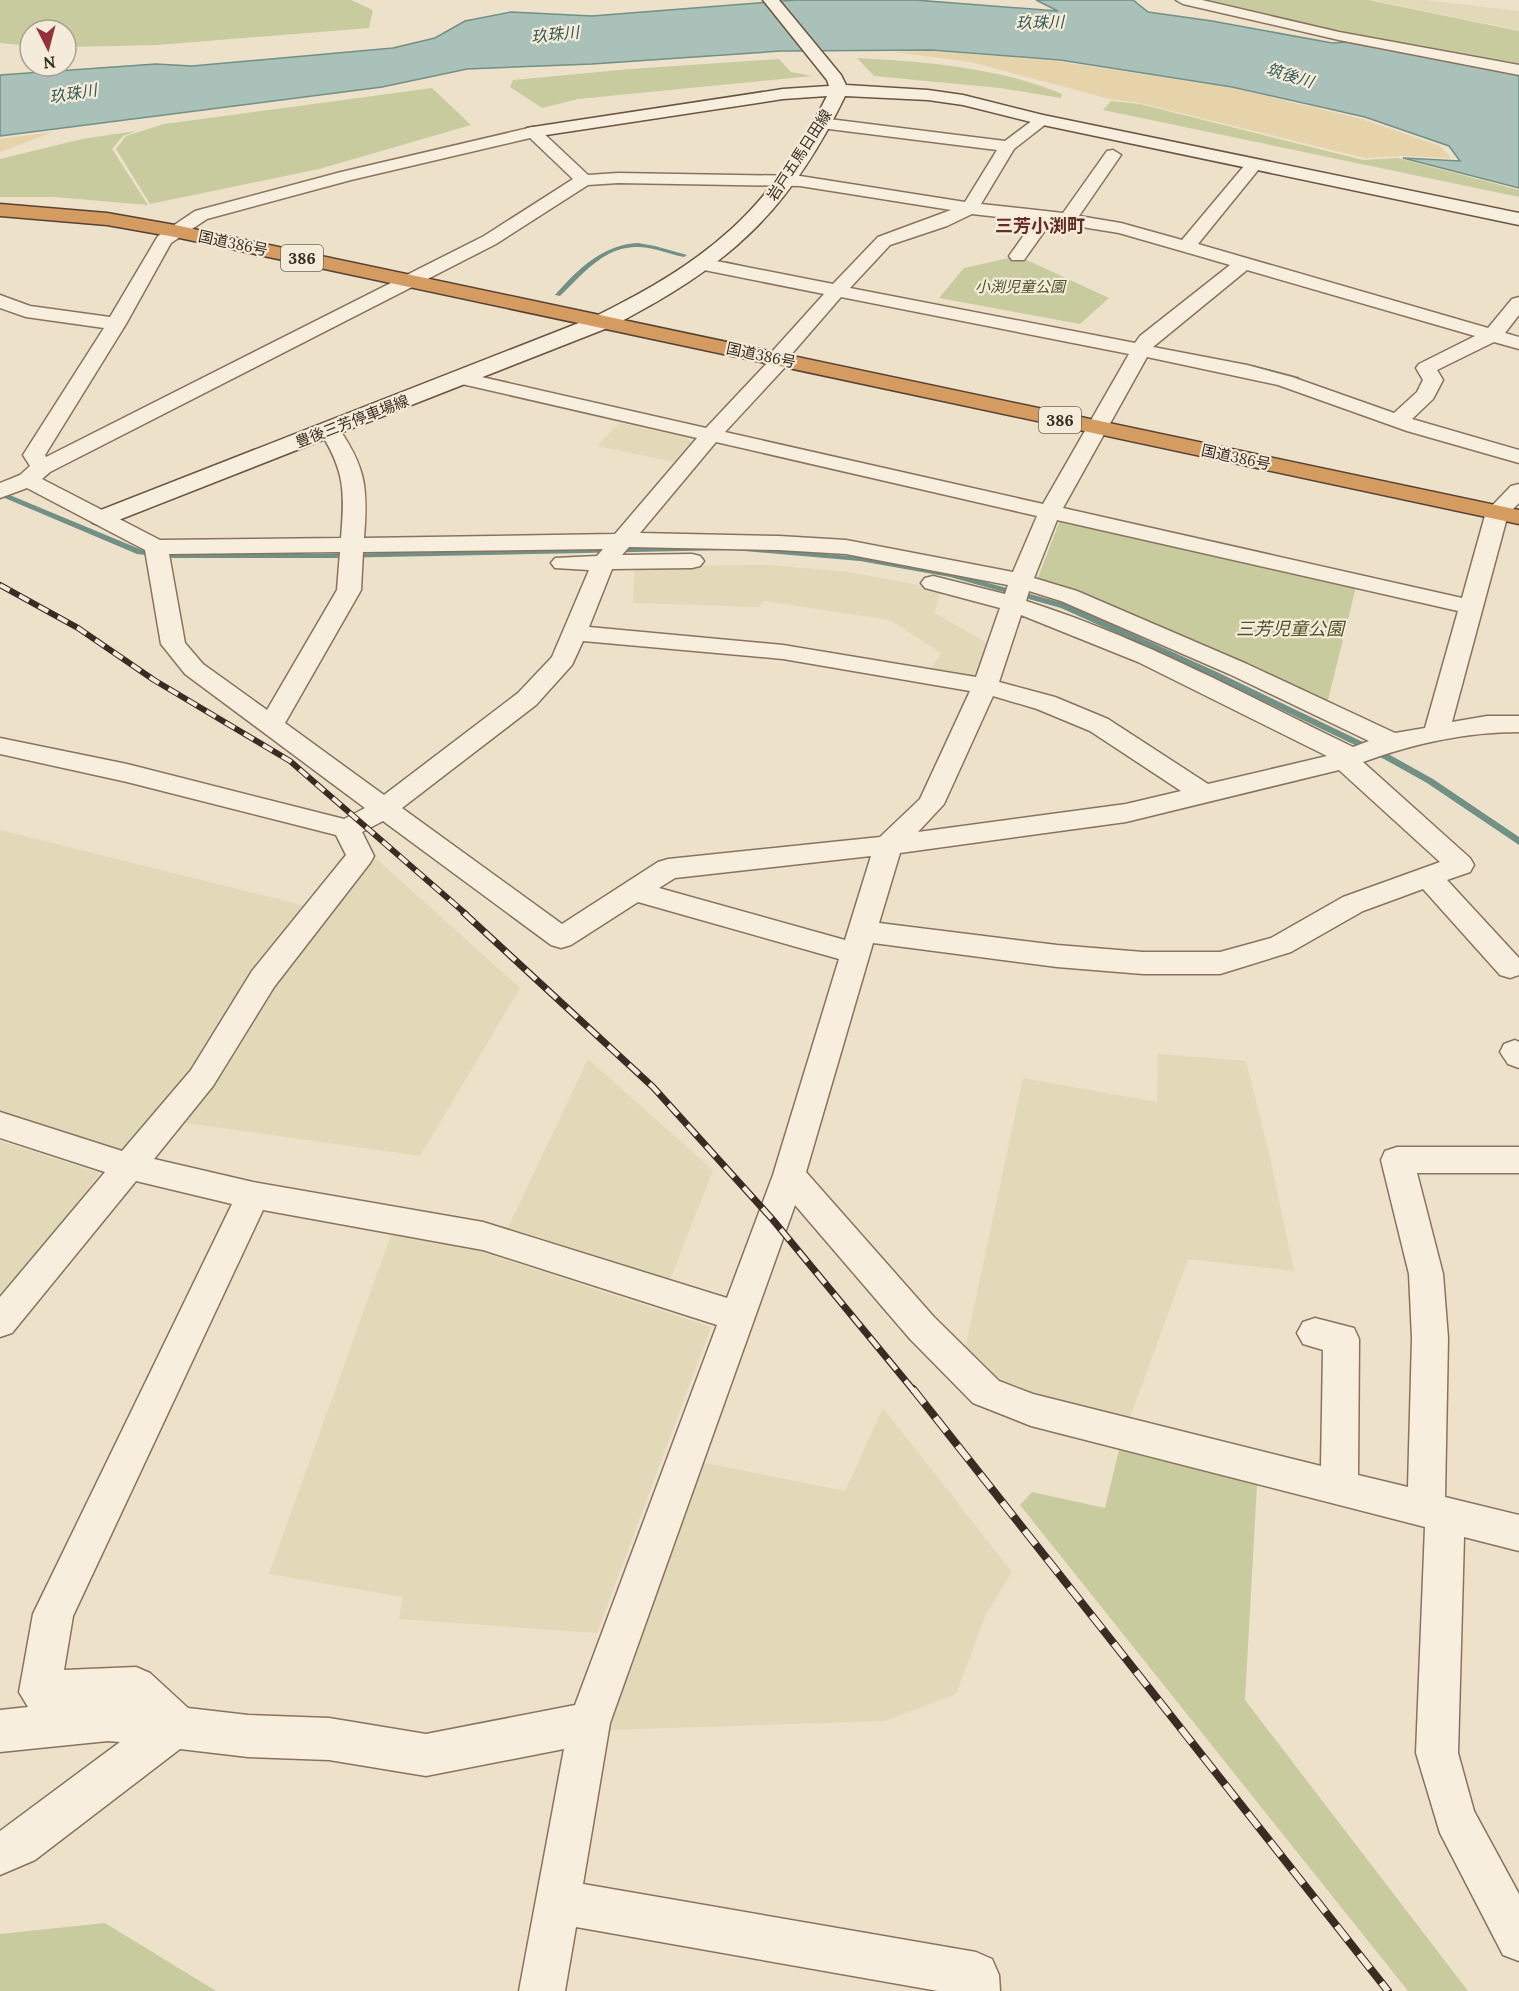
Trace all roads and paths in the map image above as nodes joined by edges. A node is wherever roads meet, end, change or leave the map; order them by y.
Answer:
1 (771, 0) edge
2 (1183, 0) edge
3 (1519, 70) edge
4 (837, 85) junction
5 (1043, 120) junction
6 (821, 123) junction
7 (533, 132) junction
8 (1008, 146) junction
9 (1113, 155) dead end
10 (1255, 164) junction
11 (584, 180) junction
12 (784, 181) junction
13 (970, 208) junction
14 (0, 210) edge
15 (1046, 216) junction
16 (1068, 219) junction
17 (1519, 219) edge
18 (175, 231) junction
19 (1186, 247) junction
20 (1018, 256) dead end
21 (707, 259) junction
22 (1244, 263) junction
23 (410, 281) junction
24 (839, 287) junction
25 (0, 301) edge
26 (1519, 303) edge
27 (602, 322) junction
28 (116, 324) junction
29 (1493, 335) junction
30 (1519, 342) edge
31 (1144, 346) junction
32 (778, 359) junction
33 (460, 378) junction
34 (1403, 417) junction
35 (1097, 428) junction
36 (330, 430) junction
37 (710, 436) junction
38 (1519, 447) edge
39 (1519, 457) edge
40 (35, 473) junction
41 (0, 491) edge
42 (1519, 491) edge
43 (1050, 512) junction
44 (1508, 515) edge
45 (102, 518) junction
46 (623, 540) junction
47 (349, 555) junction
48 (158, 557) junction
49 (603, 563) junction
50 (1021, 580) junction
51 (1013, 604) junction
52 (1470, 607) junction
53 (576, 633) junction
54 (985, 686) junction
55 (271, 726) junction
56 (1516, 727) edge
57 (1437, 732) junction
58 (1392, 742) junction
59 (0, 746) edge
60 (1347, 758) junction
61 (1204, 794) junction
62 (384, 809) junction
63 (347, 829) junction
64 (888, 845) junction
65 (1427, 876) junction
66 (633, 891) junction
67 (859, 942) junction
68 (1510, 967) dead end
69 (0, 1125) edge
70 (1519, 1160) edge
71 (127, 1166) junction
72 (789, 1175) junction
73 (253, 1195) junction
74 (738, 1317) junction
75 (0, 1322) edge
76 (1315, 1333) dead end
77 (1340, 1488) junction
78 (1436, 1512) junction
79 (1519, 1533) edge
80 (589, 1723) junction
81 (176, 1726) junction
82 (0, 1731) edge
83 (0, 1853) edge
84 (558, 1902) junction
85 (1519, 1940) edge
86 (542, 1991) edge
87 (977, 1991) edge

1 - 4 main road
2 - 3 street
4 - 5 main road
4 - 6 main road, 岩戸五馬日田線
4 - 7 main road
5 - 8 street
5 - 10 main road
6 - 8 street
6 - 12 main road, 岩戸五馬日田線
7 - 11 street
7 - 18 street
8 - 13 street
9 - 16 street
10 - 17 main road
10 - 19 street
11 - 12 street
11 - 23 street
12 - 13 street
12 - 21 main road, 岩戸五馬日田線
13 - 15 street
13 - 24 street
14 - 18 highway, 国道386号 / 386
15 - 16 street
15 - 20 street
16 - 19 street
18 - 23 highway, 国道386号 / 386
18 - 28 street
19 - 22 street
21 - 24 street
21 - 27 main road, 岩戸五馬日田線
22 - 29 street
22 - 31 street
23 - 27 highway, 国道386号 / 386
23 - 40 street
24 - 31 street
24 - 32 street
25 - 28 street
26 - 29 street
27 - 32 highway, 国道386号 / 386
27 - 33 main road, 豊後三芳停車場線
28 - 40 street
29 - 30 street
29 - 34 street
31 - 34 street
31 - 35 street
32 - 35 highway, 国道386号 / 386
32 - 37 street
33 - 36 main road, 豊後三芳停車場線
33 - 37 street
34 - 38 street
34 - 39 street
35 - 43 street
35 - 44 highway, 国道386号 / 386
36 - 45 main road, 豊後三芳停車場線
36 - 47 street
37 - 43 street
37 - 46 street
40 - 41 street
40 - 45 street
42 - 44 street
43 - 50 street
43 - 52 street
44 - 52 street
45 - 48 street
46 - 47 street
46 - 49 street
46 - 50 street
47 - 48 street
47 - 49 street
47 - 55 street
48 - 55 street
49 - 51 street
49 - 53 street
50 - 51 street
50 - 58 street
51 - 54 street
51 - 60 street
52 - 57 street
53 - 54 street
53 - 62 street
54 - 61 street
54 - 64 street
55 - 62 street
56 - 57 street
57 - 58 street
58 - 60 street
59 - 63 street
60 - 61 street
60 - 65 street
61 - 64 street
62 - 63 street
62 - 66 street
63 - 71 street
64 - 66 street
64 - 67 street
65 - 67 street
65 - 68 street
66 - 67 street
67 - 72 street
69 - 71 street
70 - 78 street
71 - 73 street
71 - 75 street
72 - 74 street
72 - 77 street
73 - 74 street
73 - 81 street
74 - 80 street
76 - 77 street
77 - 78 street
78 - 79 street
78 - 85 street
80 - 81 street
80 - 84 street
81 - 82 street
81 - 83 street
84 - 86 street
84 - 87 street

